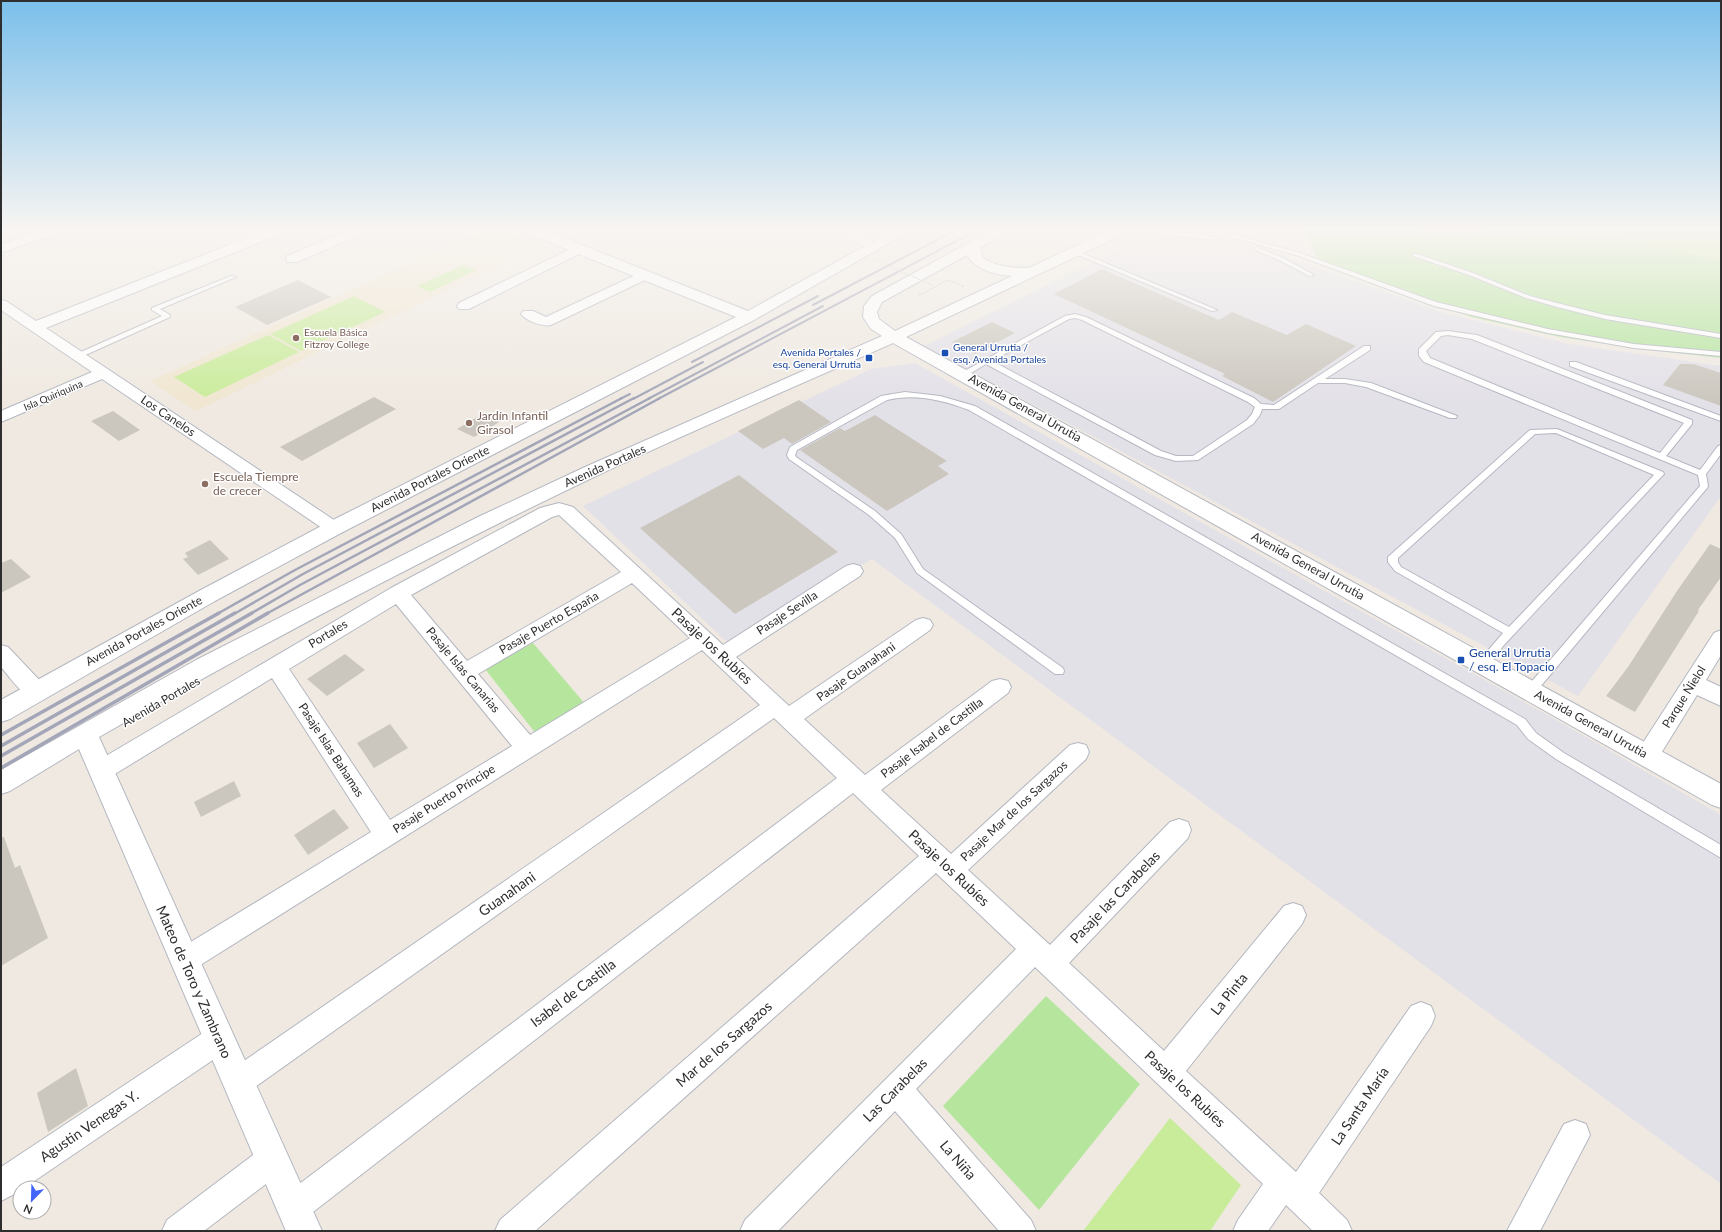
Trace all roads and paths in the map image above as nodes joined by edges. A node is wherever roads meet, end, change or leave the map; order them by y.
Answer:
1 (135, 287) edge
2 (207, 287) edge
3 (501, 287) edge
4 (618, 287) edge
5 (675, 287) edge
6 (806, 287) edge
7 (897, 287) edge
8 (998, 287) edge
9 (1160, 287) edge
10 (1389, 287) edge
11 (1504, 287) edge
12 (1, 304) edge
13 (464, 306) dead end
14 (1214, 310) dead end
15 (528, 314) dead end
16 (749, 317) junction
17 (35, 327) junction
18 (894, 336) junction
19 (1721, 336) edge
20 (1366, 348) dead end
21 (1721, 354) edge
22 (78, 355) junction
23 (987, 362) junction
24 (1573, 364) dead end
25 (104, 373) junction
26 (963, 374) junction
27 (1316, 381) junction
28 (1258, 406) junction
29 (1, 416) edge
30 (1453, 416) dead end
31 (1721, 419) edge
32 (1721, 448) edge
33 (1661, 457) junction
34 (1702, 474) junction
35 (559, 509) joint
36 (334, 528) junction
37 (853, 571) dead end
38 (634, 574) junction
39 (398, 592) junction
40 (923, 625) dead end
41 (1510, 632) junction
42 (1721, 638) edge
43 (704, 639) junction
44 (1, 653) edge
45 (722, 656) junction
46 (1483, 664) junction
47 (275, 665) junction
48 (1059, 671) dead end
49 (465, 672) junction
50 (1693, 682) junction
51 (1000, 687) dead end
52 (1531, 690) junction
53 (36, 691) junction
54 (1721, 697) edge
55 (1, 712) edge
56 (782, 712) junction
57 (87, 738) junction
58 (527, 748) junction
59 (1078, 752) dead end
60 (1647, 756) junction
61 (102, 770) junction
62 (1, 783) edge
63 (859, 784) junction
64 (1, 796) edge
65 (1721, 797) edge
66 (1179, 830) dead end
67 (386, 835) junction
68 (1721, 852) edge
69 (944, 864) junction
70 (1293, 915) dead end
71 (1043, 956) junction
72 (185, 960) junction
73 (1421, 1016) dead end
74 (219, 1039) junction
75 (1166, 1072) junction
76 (238, 1082) junction
77 (896, 1089) junction
78 (1575, 1135) dead end
79 (272, 1160) junction
80 (1, 1185) edge
81 (1291, 1189) junction
82 (298, 1219) edge
83 (1010, 1227) edge
84 (178, 1231) edge
85 (511, 1231) edge
86 (756, 1231) edge
87 (1249, 1231) edge
88 (1336, 1231) edge
89 (1523, 1231) edge

1 - 17 street
2 - 22 lane
3 - 13 street
4 - 15 street
5 - 16 main road
6 - 16 main road, Avenida Portales Oriente
7 - 18 main road
8 - 18 main road, Avenida Portales
9 - 14 lane
10 - 21 lane
11 - 19 lane
12 - 17 street, Los Canelos
16 - 36 main road, Avenida Portales Oriente
17 - 22 street, Los Canelos
18 - 26 main road, Avenida General Urrutia
18 - 57 main road, Avenida Portales
20 - 27 lane
22 - 25 street, Los Canelos
23 - 26 lane
23 - 28 lane
23 - 28 lane
24 - 31 lane
25 - 29 street, Isla Quiriquina
25 - 36 street, Los Canelos
26 - 46 main road, Avenida General Urrutia
27 - 28 lane
27 - 30 lane
32 - 34 lane
33 - 33 lane
33 - 34 lane
34 - 52 lane
35 - 38 street, Pasaje los Rubíes
35 - 39 street, Portales
36 - 53 main road, Avenida Portales Oriente
37 - 45 street, Pasaje Sevilla
38 - 43 street, Pasaje los Rubíes
38 - 49 street, Pasaje Puerto España
39 - 47 street, Portales
39 - 49 street, Pasaje Islas Canarias
40 - 56 street, Pasaje Guanahani
41 - 41 lane
41 - 46 lane
42 - 50 street, Parque Ńielol
43 - 45 street, Pasaje los Rubíes
43 - 58 street, Pasaje Puerto Príncipe
44 - 53 street
45 - 56 street, Pasaje los Rubíes
46 - 52 main road, Avenida General Urrutia
47 - 61 street, Portales
47 - 67 street, Pasaje Islas Bahamas
48 - 68 lane
49 - 58 street, Pasaje Islas Canarias
50 - 54 street
50 - 60 street, Parque Ńielol
51 - 63 street, Pasaje Isabel de Castilla
52 - 60 main road, Avenida General Urrutia
53 - 55 main road, Avenida Portales Oriente
56 - 63 street, Pasaje los Rubíes
56 - 76 street, Guanahani
57 - 61 main road, Mateo de Toro y Zambrano
57 - 62 main road, Avenida Portales
57 - 64 main road, Avenida Portales
58 - 67 street, Pasaje Puerto Príncipe
59 - 69 street, Pasaje Mar de los Sargazos
60 - 65 main road, Avenida General Urrutia
61 - 72 main road, Mateo de Toro y Zambrano
63 - 69 street, Pasaje los Rubíes
63 - 82 street, Isabel de Castilla
66 - 71 street, Pasaje las Carabelas
67 - 72 street, Pasaje Puerto Príncipe
69 - 71 street, Pasaje los Rubíes
69 - 85 street, Mar de los Sargazos
70 - 75 street, La Pinta
71 - 75 street, Pasaje los Rubíes
71 - 77 street, Las Carabelas
72 - 74 main road, Mateo de Toro y Zambrano
73 - 81 street, La Santa María
74 - 76 main road, Mateo de Toro y Zambrano
74 - 80 street, Agustin Venegas Y.
75 - 81 street, Pasaje los Rubíes
76 - 79 main road, Mateo de Toro y Zambrano
77 - 83 street, La Niña
77 - 86 street, Las Carabelas
78 - 89 street
79 - 82 main road, Mateo de Toro y Zambrano
79 - 84 street
81 - 87 street, La Santa María
81 - 88 street, Pasaje los Rubíes

